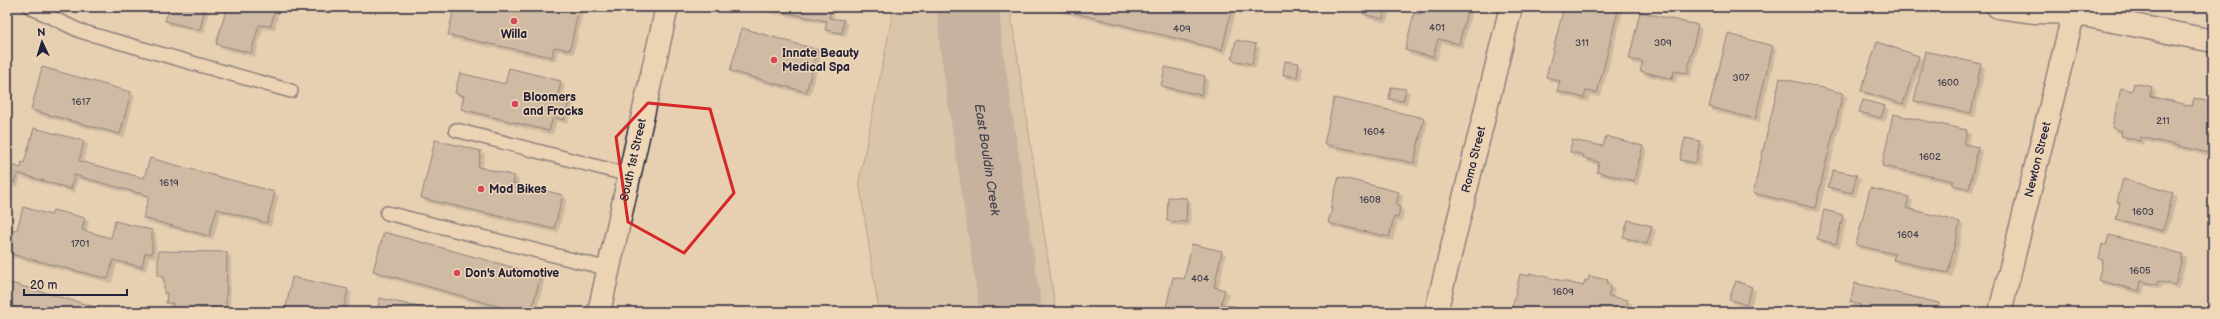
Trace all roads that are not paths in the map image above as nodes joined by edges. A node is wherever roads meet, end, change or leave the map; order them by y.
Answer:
1 (30, 7) edge
2 (667, 7) edge
3 (1511, 7) edge
4 (1998, 7) edge
5 (2074, 10) edge
6 (2213, 41) edge
7 (291, 90) dead end
8 (456, 130) dead end
9 (630, 175) junction
10 (387, 213) dead end
11 (609, 269) junction
12 (601, 312) edge
13 (1436, 312) edge
14 (2000, 312) edge

1 - 7 lane
2 - 9 street, South 1st Street
3 - 13 street, Roma Street
4 - 5 street
5 - 6 street
5 - 14 street, Newton Street
8 - 9 lane
9 - 11 street, South 1st Street
10 - 11 lane
11 - 12 street, South 1st Street

